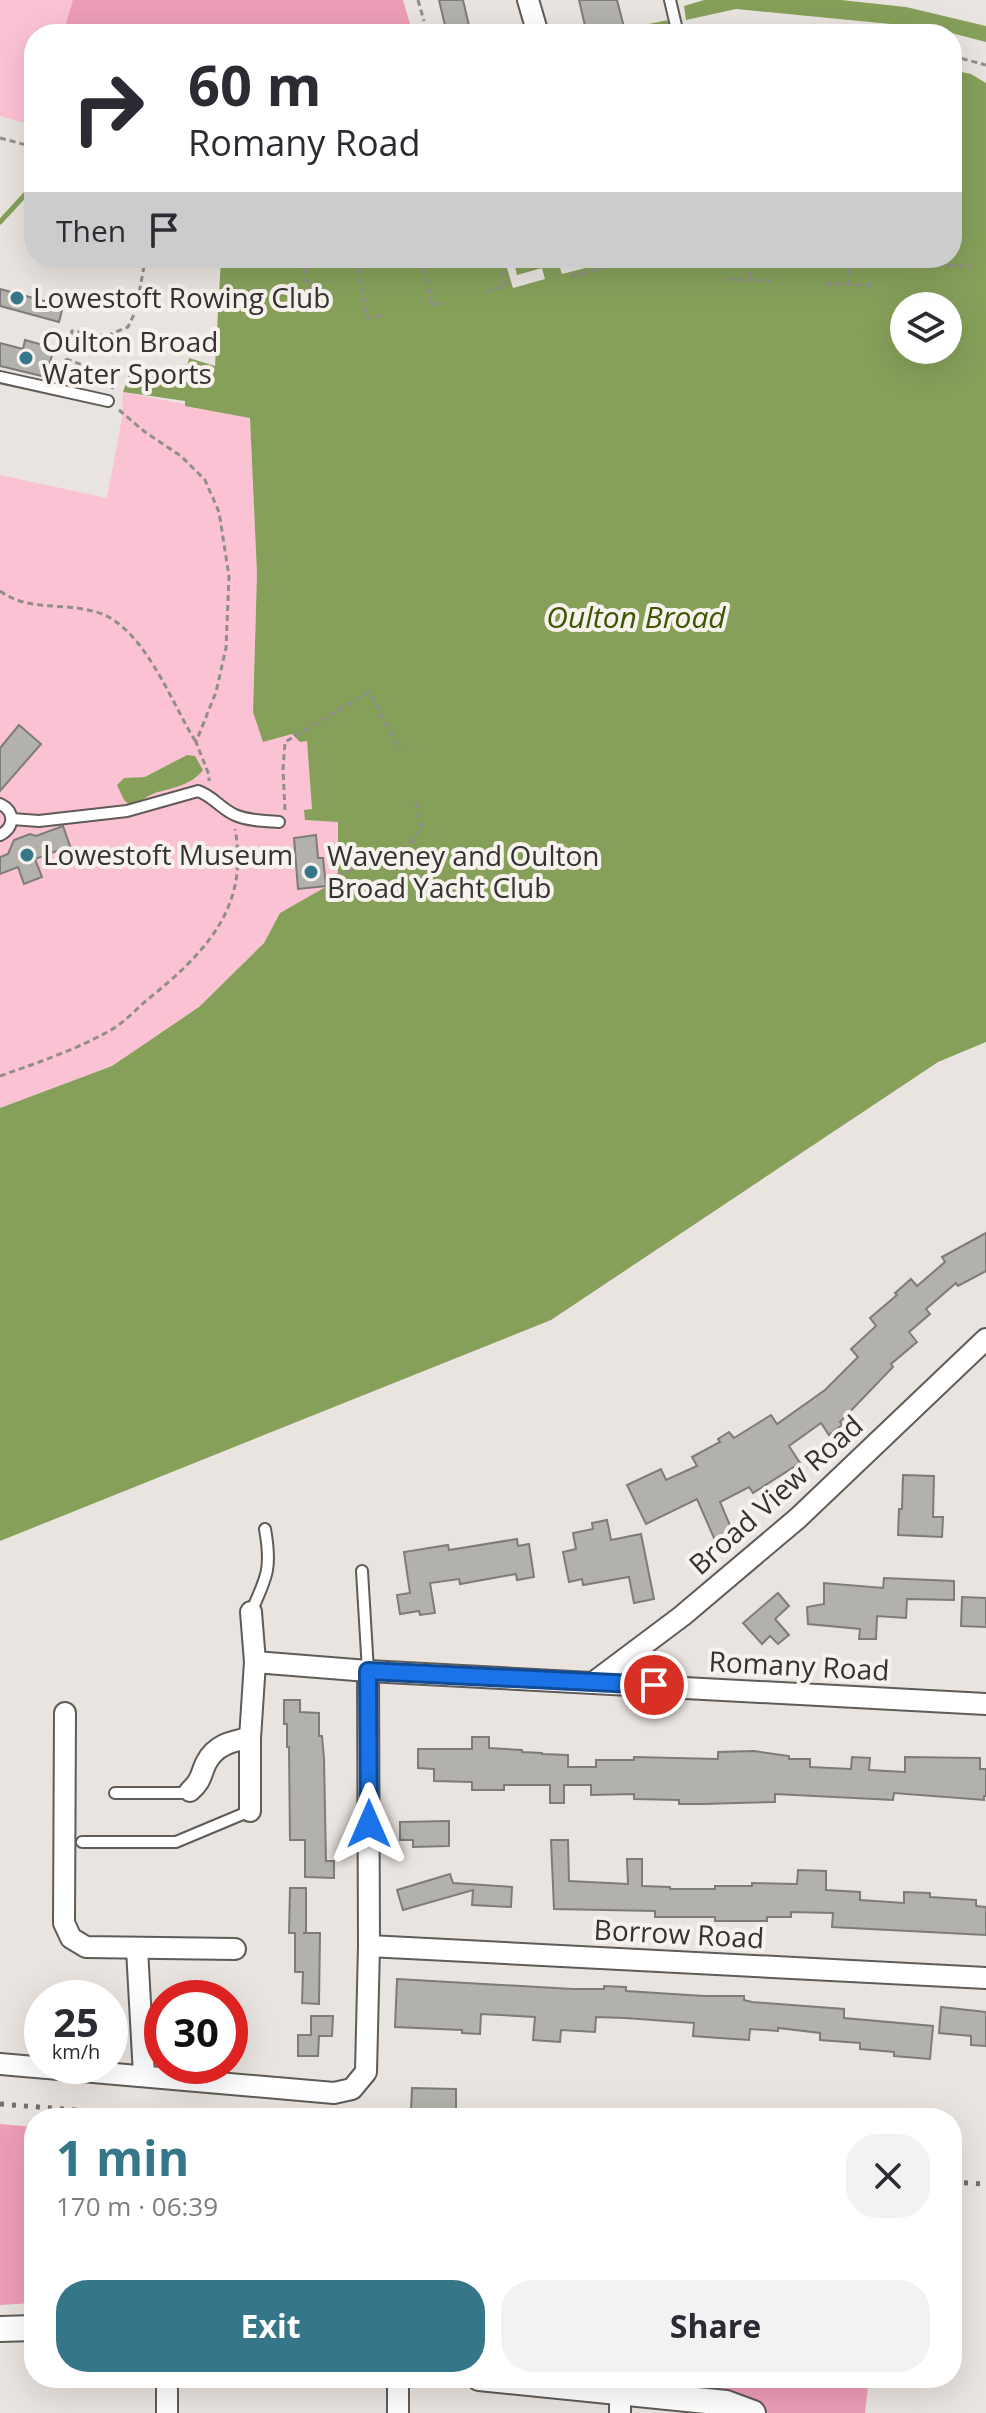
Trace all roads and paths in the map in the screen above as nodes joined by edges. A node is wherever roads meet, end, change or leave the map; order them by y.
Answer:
1 (418, 0) edge
2 (528, 0) edge
3 (670, 0) edge
4 (424, 21) dead end
5 (535, 24) edge
6 (676, 24) edge
7 (962, 59) edge
8 (986, 65) edge
9 (0, 138) edge
10 (24, 144) edge
11 (962, 266) edge
12 (972, 266) dead end
13 (144, 268) edge
14 (305, 268) edge
15 (359, 268) edge
16 (424, 268) edge
17 (502, 268) edge
18 (593, 268) edge
19 (751, 268) edge
20 (849, 268) edge
21 (571, 276) dead end
22 (727, 279) dead end
23 (750, 280) junction
24 (772, 281) dead end
25 (826, 284) dead end
26 (848, 285) junction
27 (871, 285) dead end
28 (487, 292) dead end
29 (311, 302) dead end
30 (445, 303) dead end
31 (383, 315) dead end
32 (0, 377) edge
33 (108, 401) junction
34 (0, 591) edge
35 (196, 742) junction
36 (400, 750) dead end
37 (209, 775) dead end
38 (415, 800) dead end
39 (0, 804) edge
40 (232, 814) junction
41 (12, 819) junction
42 (283, 822) joint
43 (0, 835) edge
44 (338, 875) dead end
45 (0, 1076) edge
46 (986, 1339) edge
47 (265, 1529) dead end
48 (362, 1571) dead end
49 (251, 1612) joint
50 (255, 1662) junction
51 (368, 1671) junction
52 (594, 1682) junction
53 (986, 1704) edge
54 (65, 1713) dead end
55 (250, 1738) junction
56 (190, 1791) joint
57 (115, 1793) dead end
58 (250, 1811) joint
59 (82, 1842) dead end
60 (369, 1946) junction
61 (137, 1949) junction
62 (235, 1949) dead end
63 (986, 1978) edge
64 (0, 2064) edge
65 (144, 2075) joint
66 (239, 2084) edge
67 (24, 2328) edge
68 (0, 2329) edge
69 (167, 2388) edge
70 (398, 2388) edge
71 (538, 2388) edge
72 (620, 2402) edge
73 (167, 2413) edge
74 (398, 2413) edge
75 (753, 2413) edge

1 - 4 path
2 - 5 street
3 - 6 lane
7 - 8 path
9 - 10 path
11 - 12 path
13 - 33 path
14 - 29 path
15 - 31 path
16 - 30 path
17 - 28 path
18 - 21 path
19 - 23 path
20 - 26 path
22 - 23 path
23 - 24 path
25 - 26 path
26 - 27 path
32 - 33 lane
33 - 35 path
34 - 35 path
35 - 37 path
36 - 42 path
38 - 44 path
39 - 41 lane
40 - 41 lane
40 - 42 lane
40 - 45 path
41 - 43 lane
46 - 52 street, Broad View Road
47 - 49 lane
48 - 51 lane
49 - 50 street
50 - 51 street, Romany Road
50 - 55 street
51 - 52 street, Romany Road
51 - 60 street
52 - 53 street, Romany Road
54 - 61 street
55 - 56 street
55 - 58 street
56 - 57 lane
58 - 59 lane
60 - 63 street, Borrow Road
60 - 66 street
61 - 62 street
61 - 65 street
64 - 65 street
67 - 68 street
69 - 73 street
70 - 74 street
71 - 72 street
72 - 75 street

